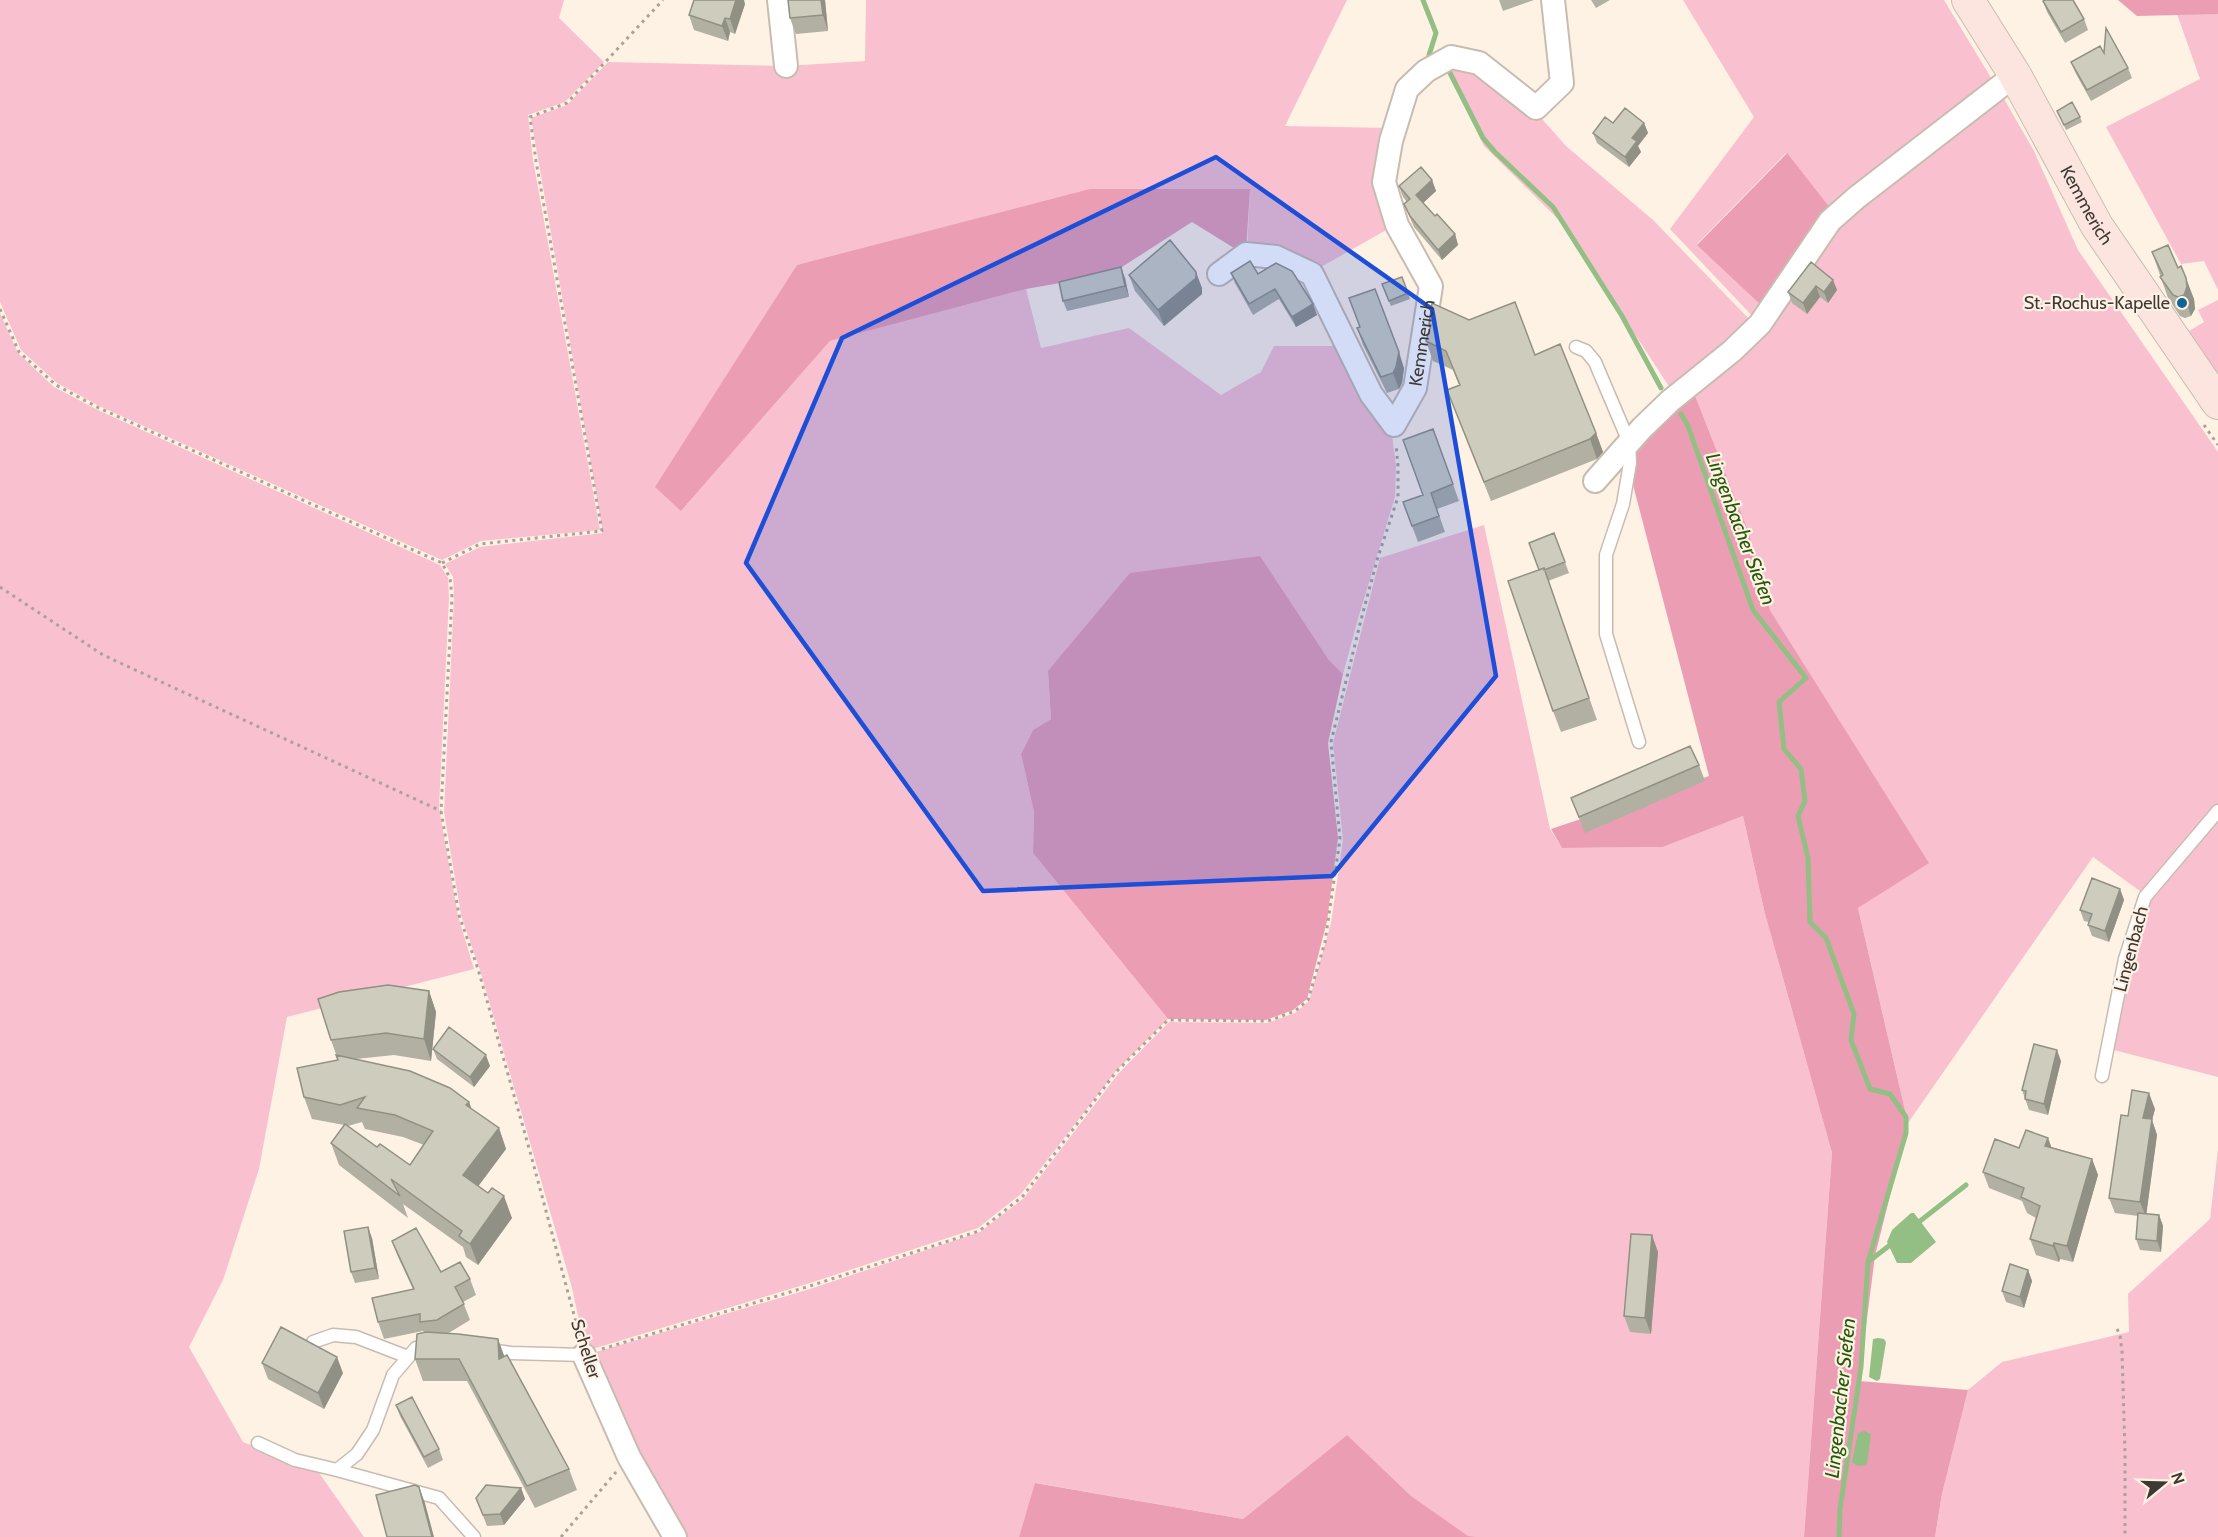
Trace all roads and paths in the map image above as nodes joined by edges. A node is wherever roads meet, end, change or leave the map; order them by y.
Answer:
1 (663, 0) edge
2 (779, 0) edge
3 (1553, 0) edge
4 (1968, 0) edge
5 (786, 66) dead end
6 (2015, 75) junction
7 (1220, 274) dead end
8 (0, 309) edge
9 (1576, 346) dead end
10 (2218, 403) edge
11 (1394, 425) junction
12 (1629, 442) junction
13 (1595, 481) dead end
14 (442, 563) junction
15 (0, 588) edge
16 (1639, 742) dead end
17 (2218, 811) edge
18 (441, 812) junction
19 (2102, 1076) dead end
20 (2117, 1329) dead end
21 (313, 1342) edge
22 (439, 1344) edge
23 (480, 1349) edge
24 (584, 1354) junction
25 (408, 1357) junction
26 (258, 1443) dead end
27 (629, 1457) junction
28 (337, 1470) junction
29 (474, 1537) edge
30 (561, 1537) edge
31 (675, 1537) edge
32 (2125, 1537) edge

1 - 14 path
2 - 5 street
3 - 11 street, Kemmerich
4 - 6 street, Kemmerich
6 - 10 street, Kemmerich
6 - 12 street
7 - 11 street
8 - 14 path
9 - 12 lane
11 - 24 path
12 - 13 street
12 - 16 lane
14 - 18 path, Scheller
15 - 18 path
17 - 19 lane, Lingenbach
18 - 24 path, Scheller
20 - 32 path
21 - 25 lane
22 - 25 lane
23 - 24 lane
24 - 27 street, Scheller
25 - 28 lane
26 - 28 lane
27 - 30 path
27 - 31 street, Scheller
28 - 29 lane

